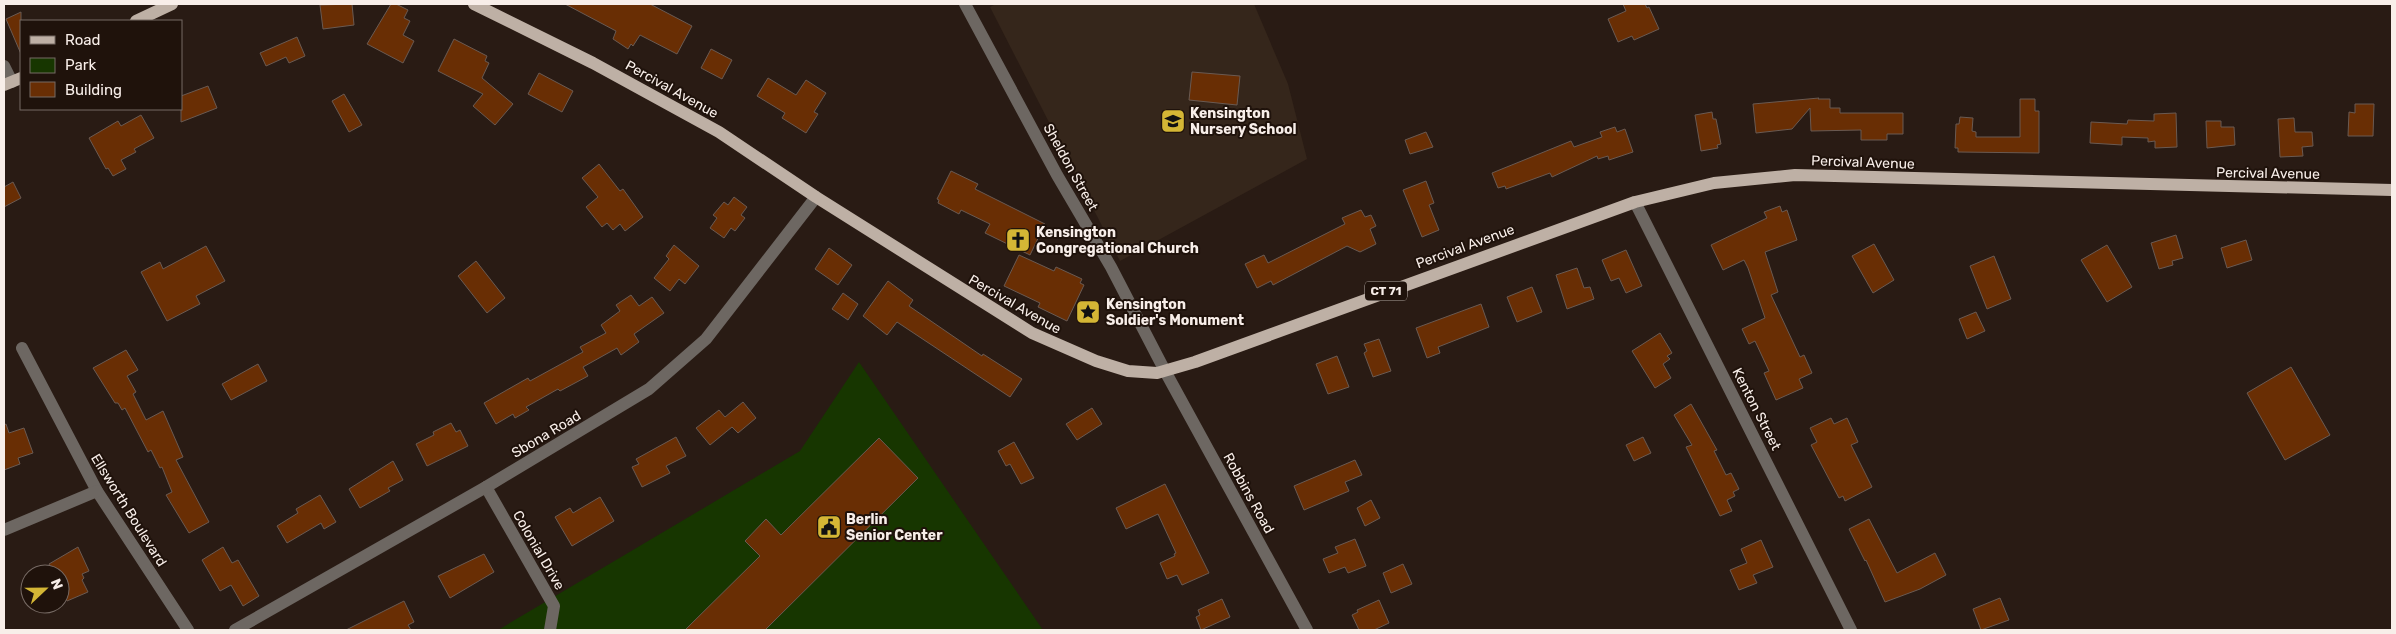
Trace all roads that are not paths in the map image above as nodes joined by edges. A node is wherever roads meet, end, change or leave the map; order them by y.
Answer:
1 (172, 4) edge
2 (474, 4) edge
3 (965, 4) edge
4 (138, 20) edge
5 (4, 66) edge
6 (12, 82) edge
7 (2392, 190) edge
8 (816, 197) junction
9 (1635, 202) junction
10 (22, 348) dead end
11 (1165, 371) junction
12 (486, 487) junction
13 (97, 491) junction
14 (4, 530) edge
15 (188, 630) edge
16 (235, 630) edge
17 (550, 630) edge
18 (1307, 630) edge
19 (1851, 630) edge

1 - 4 main road
2 - 8 main road, Percival Avenue / CT 71
3 - 11 street, Sheldon Street
5 - 6 street
7 - 9 main road, Percival Avenue / CT 71
8 - 11 main road, Percival Avenue / CT 71
8 - 12 street, Sbona Road
9 - 11 main road, Percival Avenue / CT 71
9 - 19 street, Kenton Street
10 - 13 street, Ellsworth Boulevard
11 - 18 street, Robbins Road
12 - 16 street, Sbona Road
12 - 17 street, Colonial Drive
13 - 14 street
13 - 15 street, Ellsworth Boulevard

